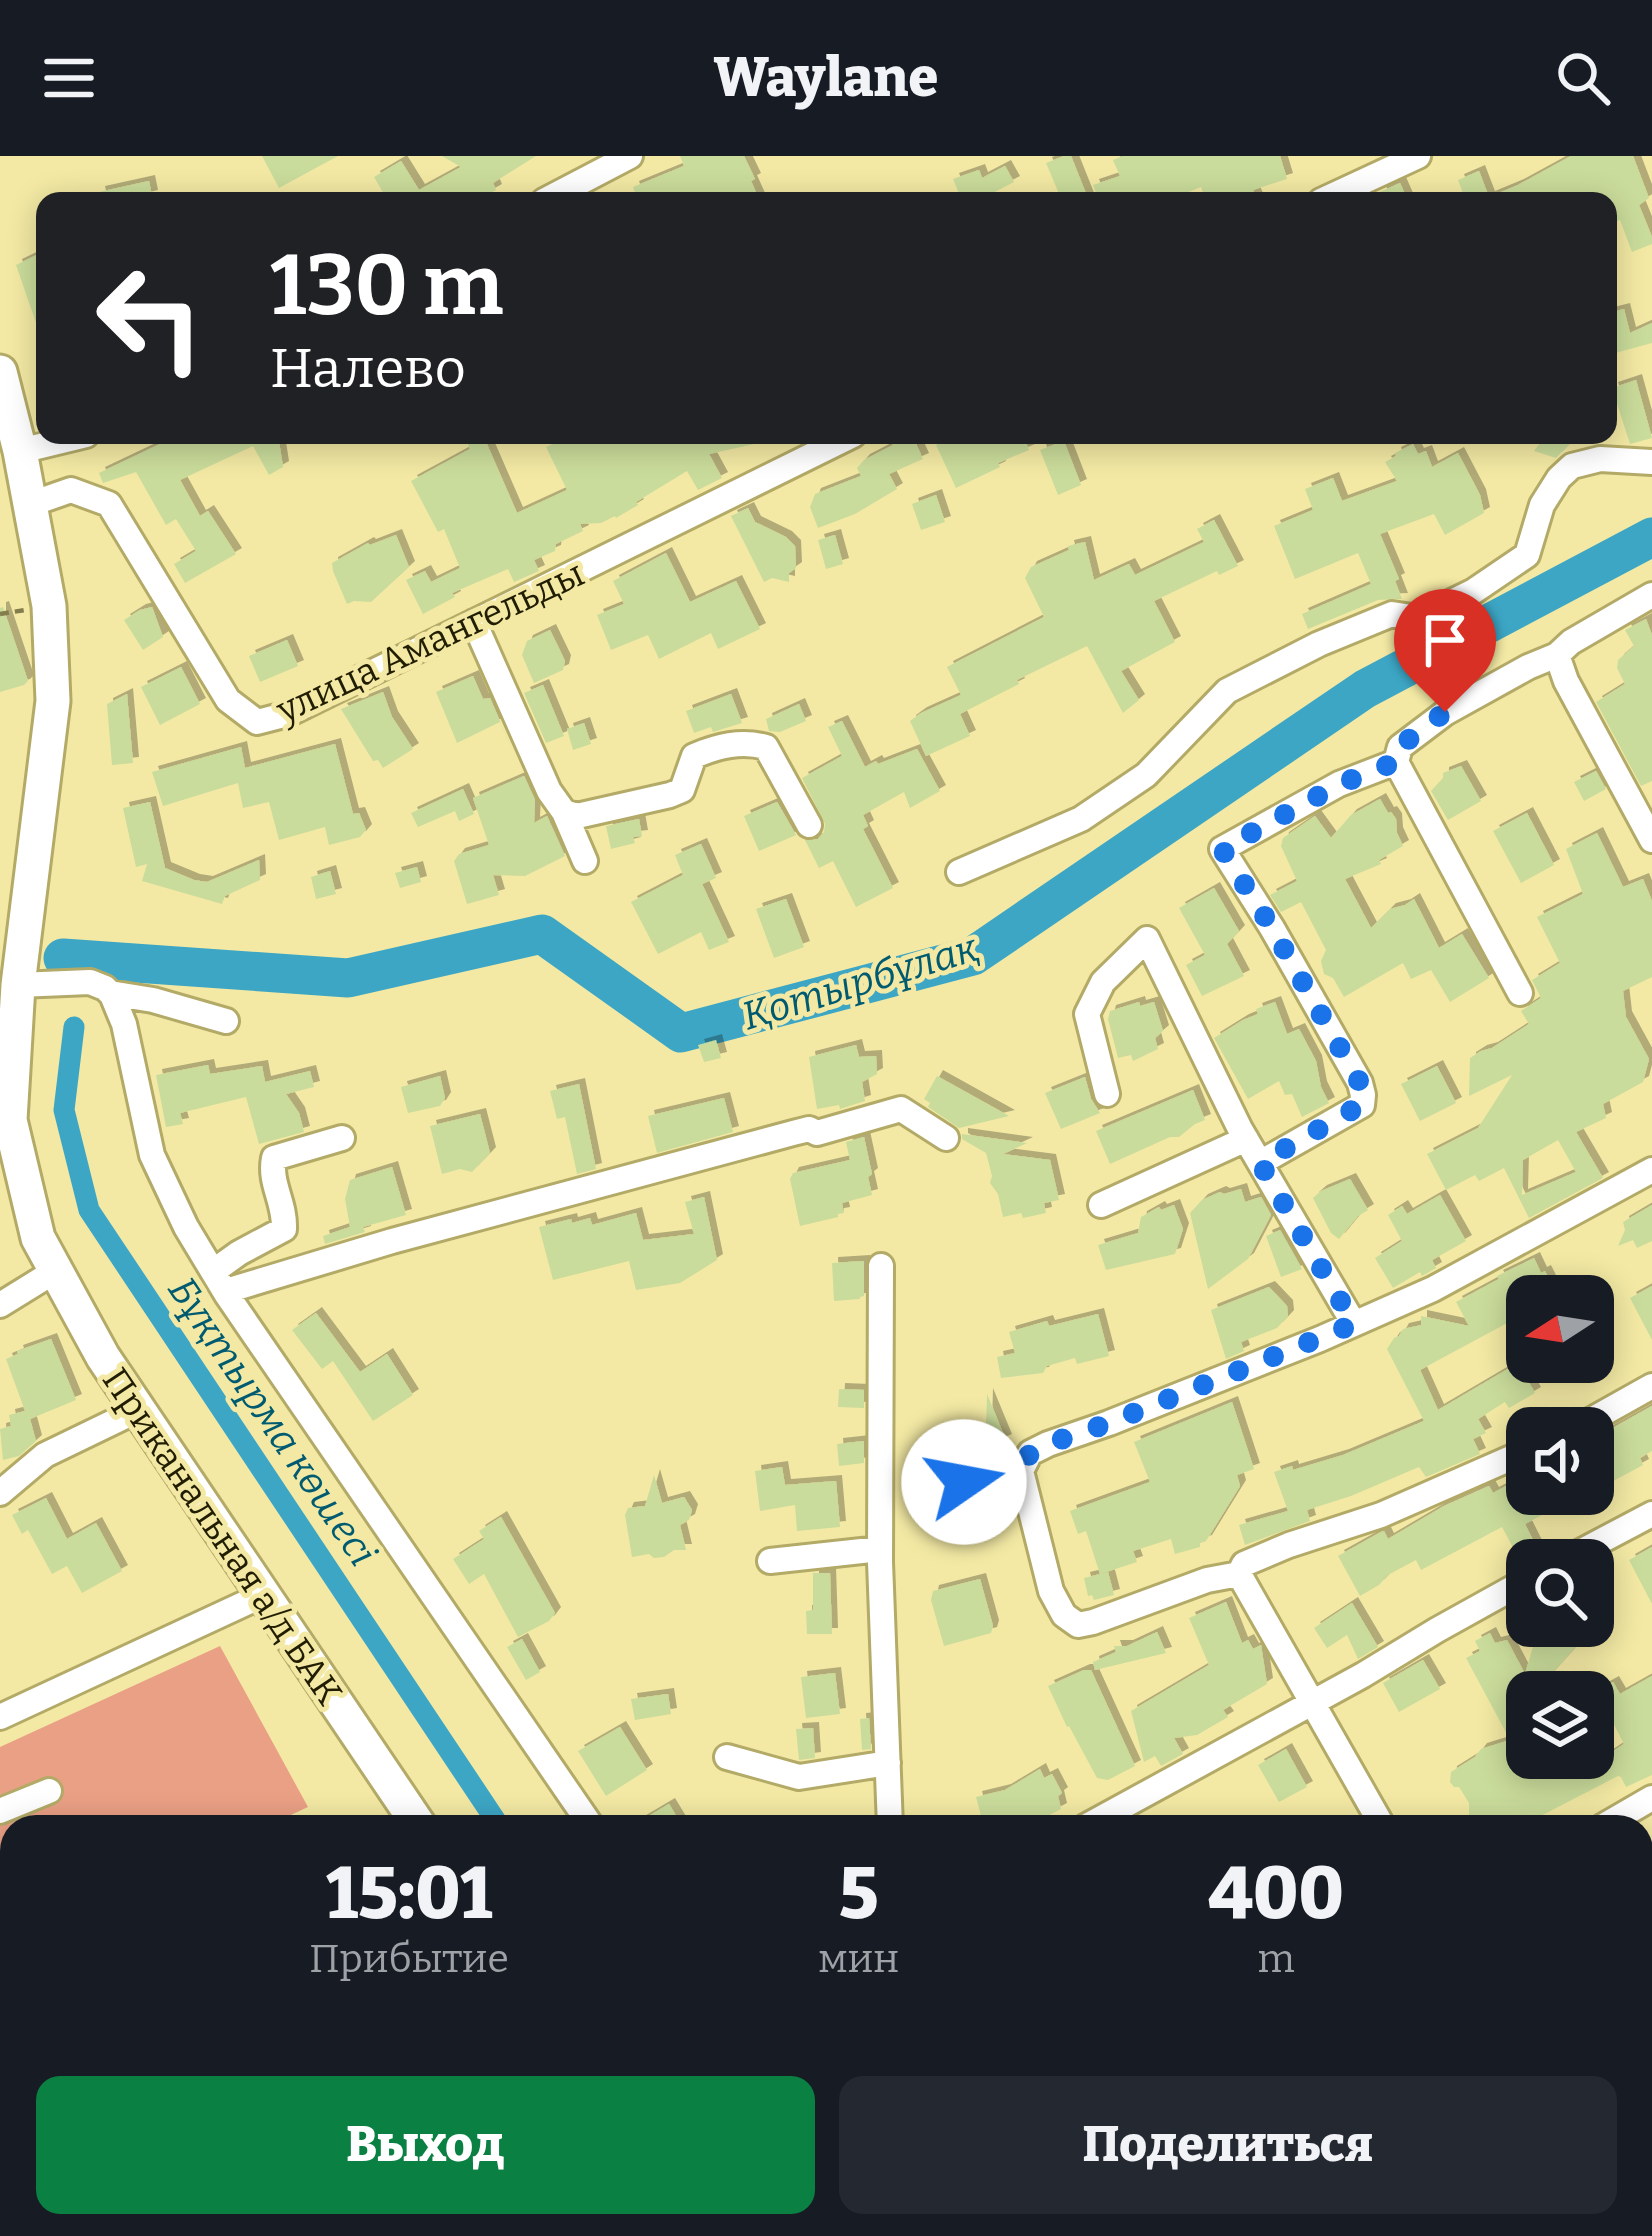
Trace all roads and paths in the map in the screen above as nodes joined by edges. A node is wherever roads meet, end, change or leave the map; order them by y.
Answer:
1 (630, 156) edge
2 (1418, 156) edge
3 (561, 192) edge
4 (1340, 192) edge
5 (0, 372) edge
6 (49, 444) edge
7 (835, 444) edge
8 (20, 451) junction
9 (1652, 462) edge
10 (28, 506) junction
11 (1652, 595) edge
12 (474, 622) junction
13 (1558, 655) junction
14 (1396, 762) junction
15 (564, 812) junction
16 (809, 825) dead end
17 (1652, 840) edge
18 (585, 861) dead end
19 (959, 872) dead end
20 (18, 985) junction
21 (110, 993) junction
22 (1520, 993) dead end
23 (226, 1021) dead end
24 (1107, 1094) dead end
25 (5, 1126) edge
26 (342, 1138) dead end
27 (946, 1138) dead end
28 (1246, 1138) junction
29 (1260, 1163) junction
30 (1652, 1170) edge
31 (1101, 1205) dead end
32 (881, 1266) dead end
33 (56, 1270) junction
34 (214, 1271) junction
35 (227, 1295) junction
36 (0, 1304) edge
37 (1354, 1324) junction
38 (1652, 1386) edge
39 (1614, 1407) edge
40 (138, 1410) junction
41 (1506, 1460) edge
42 (1021, 1471) junction
43 (964, 1482) dead end
44 (0, 1493) edge
45 (1652, 1514) edge
46 (1605, 1539) edge
47 (880, 1550) junction
48 (770, 1561) dead end
49 (1239, 1574) junction
50 (1506, 1592) edge
51 (263, 1595) junction
52 (1312, 1702) junction
53 (0, 1717) edge
54 (727, 1757) dead end
55 (888, 1762) junction
56 (50, 1791) dead end
57 (1652, 1798) edge
58 (0, 1811) edge
59 (412, 1815) edge
60 (584, 1815) edge
61 (890, 1815) edge
62 (1107, 1815) edge
63 (1376, 1815) edge
64 (1623, 1815) edge

1 - 3 street
2 - 4 street
5 - 8 main road, Приканальная а/д БАК
6 - 8 street
7 - 12 street, улица Амангельды
8 - 10 main road, Приканальная а/д БАК
9 - 19 street
10 - 12 street, улица Амангельды
10 - 20 main road, Приканальная а/д БАК
11 - 13 street
12 - 15 street
13 - 14 street
13 - 17 street
14 - 22 street
14 - 29 street
15 - 16 street
15 - 18 street
20 - 21 street
20 - 25 main road, Приканальная а/д БАК
21 - 23 street
21 - 34 street
24 - 28 street
25 - 33 main road, Приканальная а/д БАК
26 - 34 street
27 - 35 street
28 - 29 street
28 - 31 street
29 - 37 street
30 - 37 street
32 - 47 street
33 - 36 street
33 - 40 main road, Приканальная а/д БАК
34 - 35 street
35 - 60 street
37 - 42 street
38 - 39 street
40 - 44 street
40 - 51 main road, Приканальная а/д БАК
41 - 49 street
42 - 43 street
42 - 49 street
45 - 46 street
47 - 48 street
47 - 55 street
49 - 52 street
50 - 52 street
51 - 53 street
51 - 59 main road, Приканальная а/д БАК
52 - 62 street
52 - 63 street
54 - 55 street
55 - 61 street
56 - 58 street
57 - 64 street

